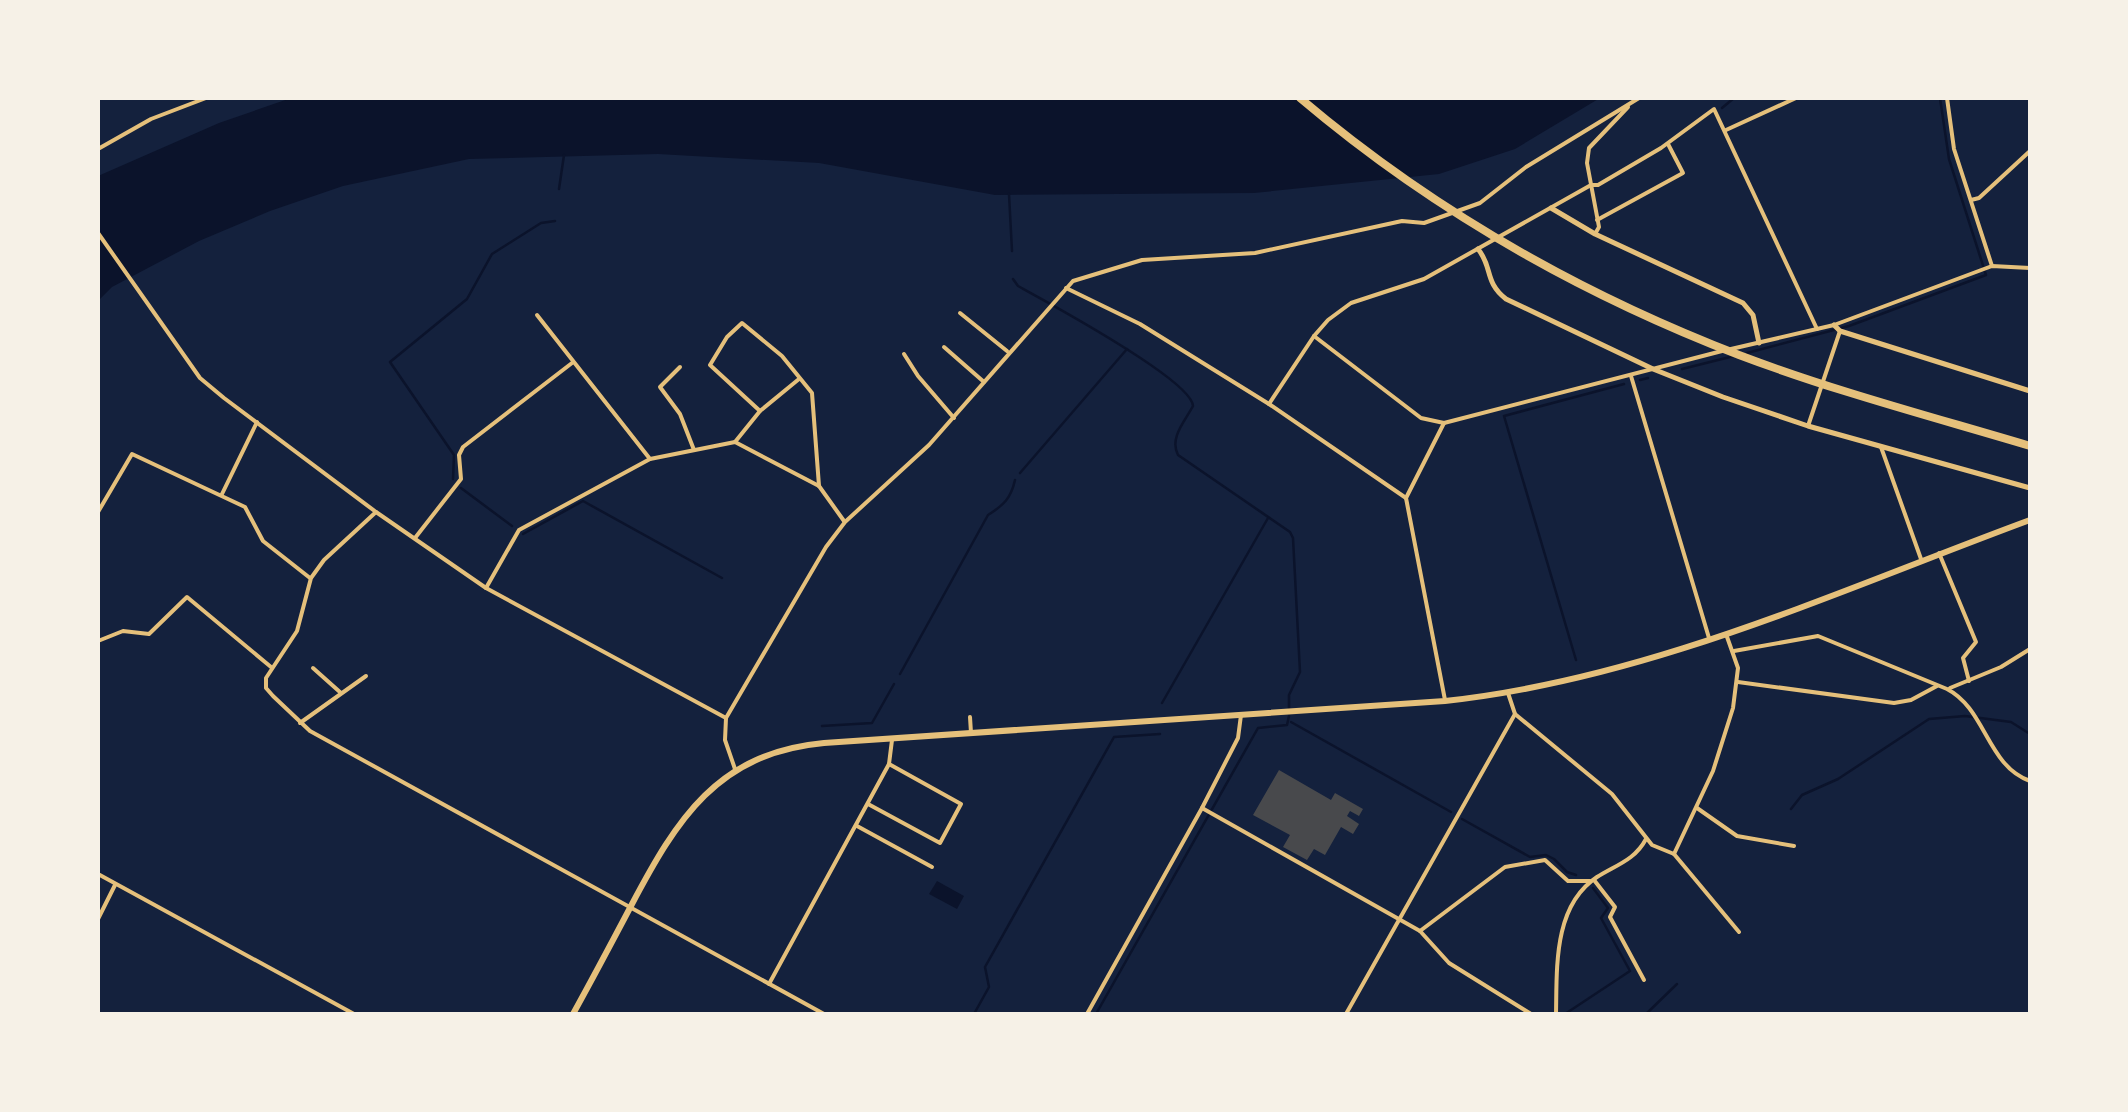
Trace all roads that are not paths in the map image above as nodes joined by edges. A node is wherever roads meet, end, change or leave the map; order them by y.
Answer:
1 (206, 98) edge
2 (1300, 98) edge
3 (1638, 98) edge
4 (1796, 98) edge
5 (1948, 98) edge
6 (1630, 104) junction
7 (1726, 130) junction
8 (1668, 143) junction
9 (98, 148) edge
10 (2030, 151) edge
11 (1590, 184) junction
12 (1971, 200) junction
13 (1551, 208) junction
14 (1597, 220) junction
15 (98, 233) edge
16 (1595, 234) junction
17 (1478, 248) junction
18 (1991, 266) junction
19 (2030, 268) edge
20 (1065, 287) junction
21 (960, 313) dead end
22 (537, 316) dead end
23 (1837, 328) junction
24 (1816, 329) junction
25 (1314, 336) junction
26 (1759, 344) junction
27 (944, 347) dead end
28 (1008, 352) junction
29 (904, 354) dead end
30 (572, 363) junction
31 (680, 367) dead end
32 (1653, 369) junction
33 (1630, 376) junction
34 (800, 378) junction
35 (984, 382) junction
36 (2030, 391) edge
37 (1269, 404) junction
38 (760, 411) junction
39 (954, 418) junction
40 (257, 422) junction
41 (1444, 422) junction
42 (1808, 426) junction
43 (735, 442) junction
44 (2030, 446) edge
45 (1881, 447) junction
46 (694, 450) junction
47 (650, 459) junction
48 (819, 486) junction
49 (2030, 488) edge
50 (222, 494) junction
51 (1406, 498) junction
52 (98, 512) edge
53 (376, 512) junction
54 (2030, 520) edge
55 (844, 522) junction
56 (414, 538) junction
57 (1939, 553) junction
58 (1922, 559) junction
59 (310, 578) junction
60 (486, 588) junction
61 (1725, 632) junction
62 (1708, 638) junction
63 (98, 641) edge
64 (2030, 648) edge
65 (1734, 652) junction
66 (271, 668) junction
67 (313, 668) dead end
68 (366, 676) dead end
69 (1969, 681) junction
70 (1738, 682) junction
71 (1937, 686) junction
72 (1947, 689) junction
73 (341, 693) junction
74 (1508, 693) junction
75 (1445, 701) junction
76 (1241, 714) junction
77 (1514, 714) junction
78 (970, 717) dead end
79 (726, 718) junction
80 (300, 723) junction
81 (970, 732) junction
82 (892, 739) junction
83 (890, 764) junction
84 (735, 769) junction
85 (2030, 781) edge
86 (868, 804) junction
87 (1697, 808) junction
88 (1204, 809) junction
89 (856, 826) junction
90 (1646, 839) junction
91 (1794, 846) dead end
92 (1674, 854) junction
93 (932, 867) dead end
94 (98, 874) edge
95 (1593, 881) junction
96 (115, 886) junction
97 (630, 908) junction
98 (98, 919) edge
99 (1399, 921) junction
100 (1420, 931) junction
101 (1738, 932) dead end
102 (1644, 980) dead end
103 (769, 984) junction
104 (354, 1014) edge
105 (574, 1014) edge
106 (824, 1014) edge
107 (1087, 1014) edge
108 (1346, 1014) edge
109 (1532, 1014) edge
110 (1556, 1014) edge

1 - 9 street
2 - 44 highway
3 - 6 street
4 - 7 street
5 - 12 street
6 - 11 street
6 - 20 street
7 - 8 street
7 - 24 street
8 - 11 street
8 - 14 street
10 - 12 street
11 - 13 street
11 - 14 street
12 - 18 street
13 - 16 street
13 - 17 street
14 - 16 street
15 - 40 street
16 - 26 street
17 - 25 street
17 - 32 street
18 - 19 street
18 - 23 street
20 - 28 street
20 - 37 street
21 - 28 street
22 - 30 street
23 - 24 street
23 - 36 street
23 - 42 street
24 - 26 street
25 - 37 street
25 - 41 street
26 - 32 street
27 - 35 street
28 - 35 street
29 - 39 street
30 - 47 street
30 - 56 street
31 - 46 street
32 - 33 street
32 - 42 street
33 - 41 street
33 - 62 street
34 - 38 street
34 - 38 street
34 - 48 street
35 - 39 street
37 - 51 street
38 - 43 street
39 - 55 street
40 - 50 street
40 - 53 street
41 - 51 street
42 - 45 street
43 - 46 street
43 - 48 street
45 - 49 street
45 - 58 street
46 - 47 street
47 - 60 street
48 - 55 street
50 - 52 street
50 - 59 street
51 - 75 street
53 - 56 street
53 - 59 street
54 - 57 main road
55 - 79 street
56 - 60 street
57 - 58 main road
57 - 69 street
58 - 61 main road
59 - 66 street
60 - 79 street
61 - 62 main road
61 - 65 street
62 - 74 main road
63 - 66 street
64 - 69 street
65 - 70 street
65 - 71 street
66 - 80 street
67 - 73 street
68 - 73 street
69 - 72 street
70 - 71 street
70 - 87 street
71 - 72 street
72 - 85 street
73 - 80 street
74 - 75 main road
74 - 77 street
75 - 76 main road
76 - 81 main road
76 - 88 street
77 - 90 street
77 - 99 street
78 - 81 street
79 - 84 street
80 - 97 street
81 - 82 main road
82 - 83 street
82 - 84 main road
83 - 86 street
83 - 86 street
84 - 97 main road
86 - 89 street
87 - 91 street
87 - 92 street
88 - 99 street
88 - 107 street
89 - 93 street
89 - 103 street
90 - 92 street
90 - 95 street
92 - 101 street
94 - 96 street
95 - 100 street
95 - 102 street
95 - 110 street
96 - 98 street
96 - 104 street
97 - 103 street
97 - 105 main road
99 - 100 street
99 - 108 street
100 - 109 street
103 - 106 street

